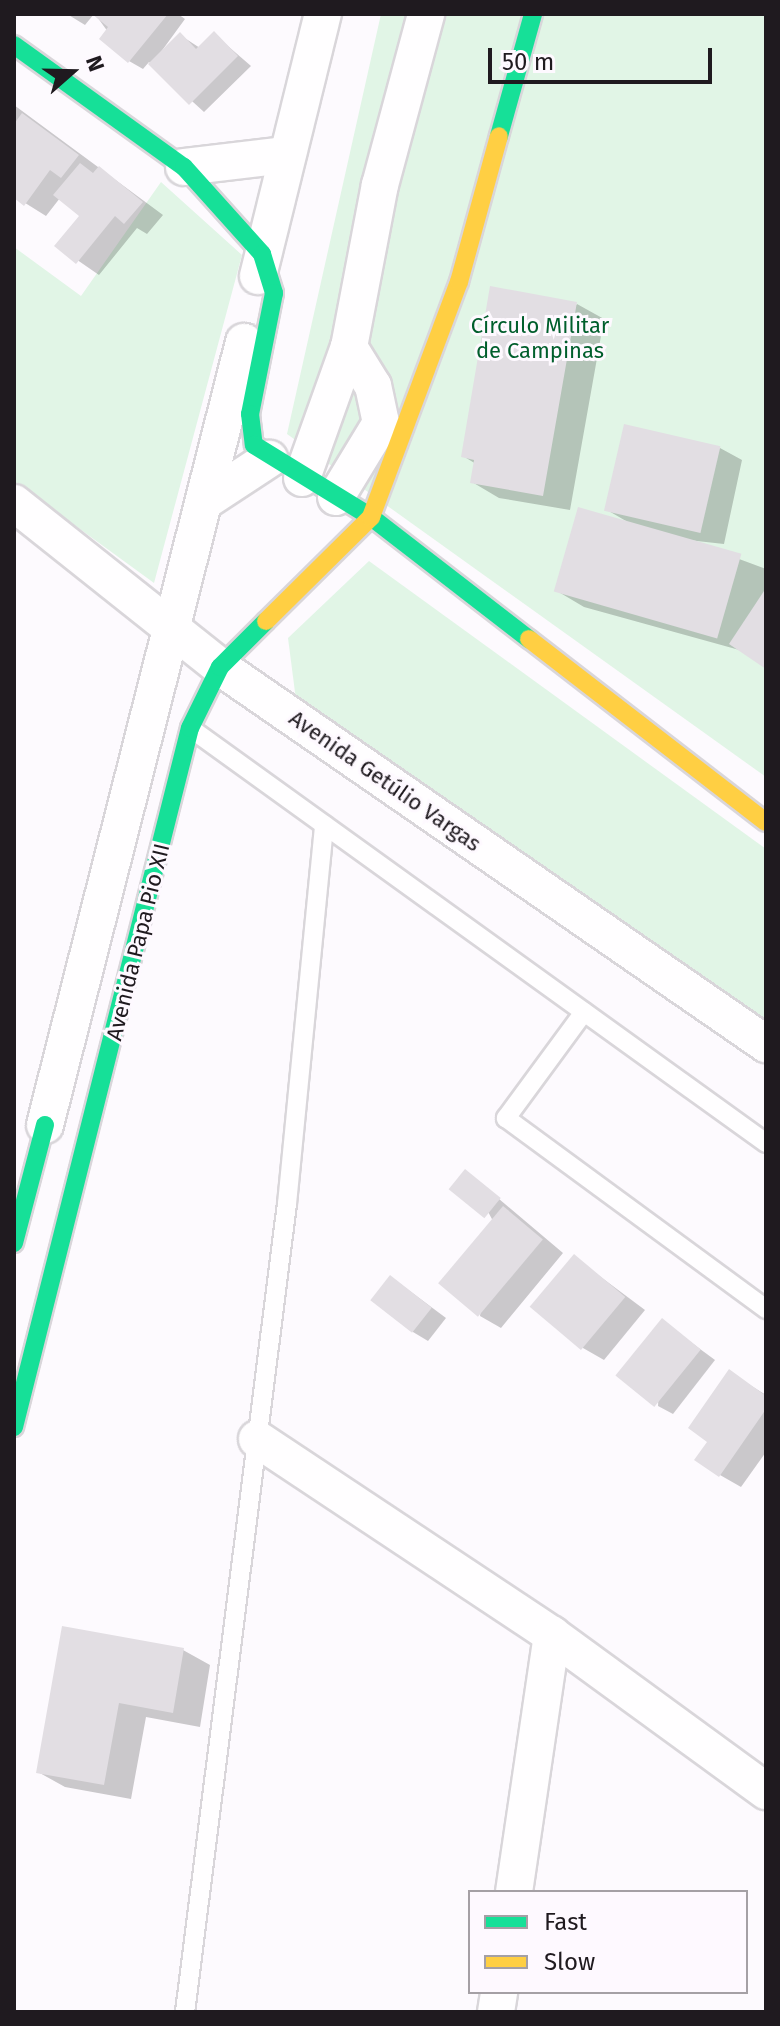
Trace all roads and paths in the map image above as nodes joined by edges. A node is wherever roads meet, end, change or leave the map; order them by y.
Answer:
1 (323, 14) edge
2 (426, 14) edge
3 (533, 14) edge
4 (14, 45) edge
5 (285, 155) junction
6 (184, 167) junction
7 (262, 254) junction
8 (349, 347) junction
9 (269, 459) junction
10 (302, 478) junction
11 (336, 497) junction
12 (205, 501) junction
13 (14, 503) edge
14 (371, 517) junction
15 (168, 622) junction
16 (220, 667) junction
17 (190, 728) junction
18 (766, 822) edge
19 (324, 825) junction
20 (584, 1012) junction
21 (766, 1044) edge
22 (38, 1124) junction
23 (90, 1136) junction
24 (766, 1143) edge
25 (14, 1243) edge
26 (766, 1309) edge
27 (14, 1427) edge
28 (257, 1439) junction
29 (552, 1635) junction
30 (766, 1791) edge
31 (514, 1890) edge
32 (185, 2012) edge

1 - 5 street, Avenida Papa Pio XII
2 - 8 street
3 - 14 street
4 - 6 street
5 - 6 street
5 - 7 street, Avenida Papa Pio XII
6 - 7 street
7 - 9 street
7 - 12 street, Avenida Papa Pio XII
8 - 10 street
8 - 11 street
9 - 10 street
9 - 12 street
10 - 11 street
11 - 14 street
12 - 15 street, Avenida Papa Pio XII
13 - 15 street, Avenida Getúlio Vargas
14 - 16 street, Avenida Papa Pio XII
14 - 18 street
15 - 16 street, Avenida Getúlio Vargas
15 - 22 street, Avenida Papa Pio XII
16 - 17 street, Avenida Papa Pio XII
16 - 21 street, Avenida Getúlio Vargas
17 - 19 lane
17 - 23 street, Avenida Papa Pio XII
19 - 20 lane
19 - 28 lane
20 - 24 lane
20 - 26 lane
22 - 23 street
22 - 25 street, Avenida Papa Pio XII
23 - 27 street, Avenida Papa Pio XII
28 - 29 street
28 - 32 lane
29 - 30 street
29 - 31 street

